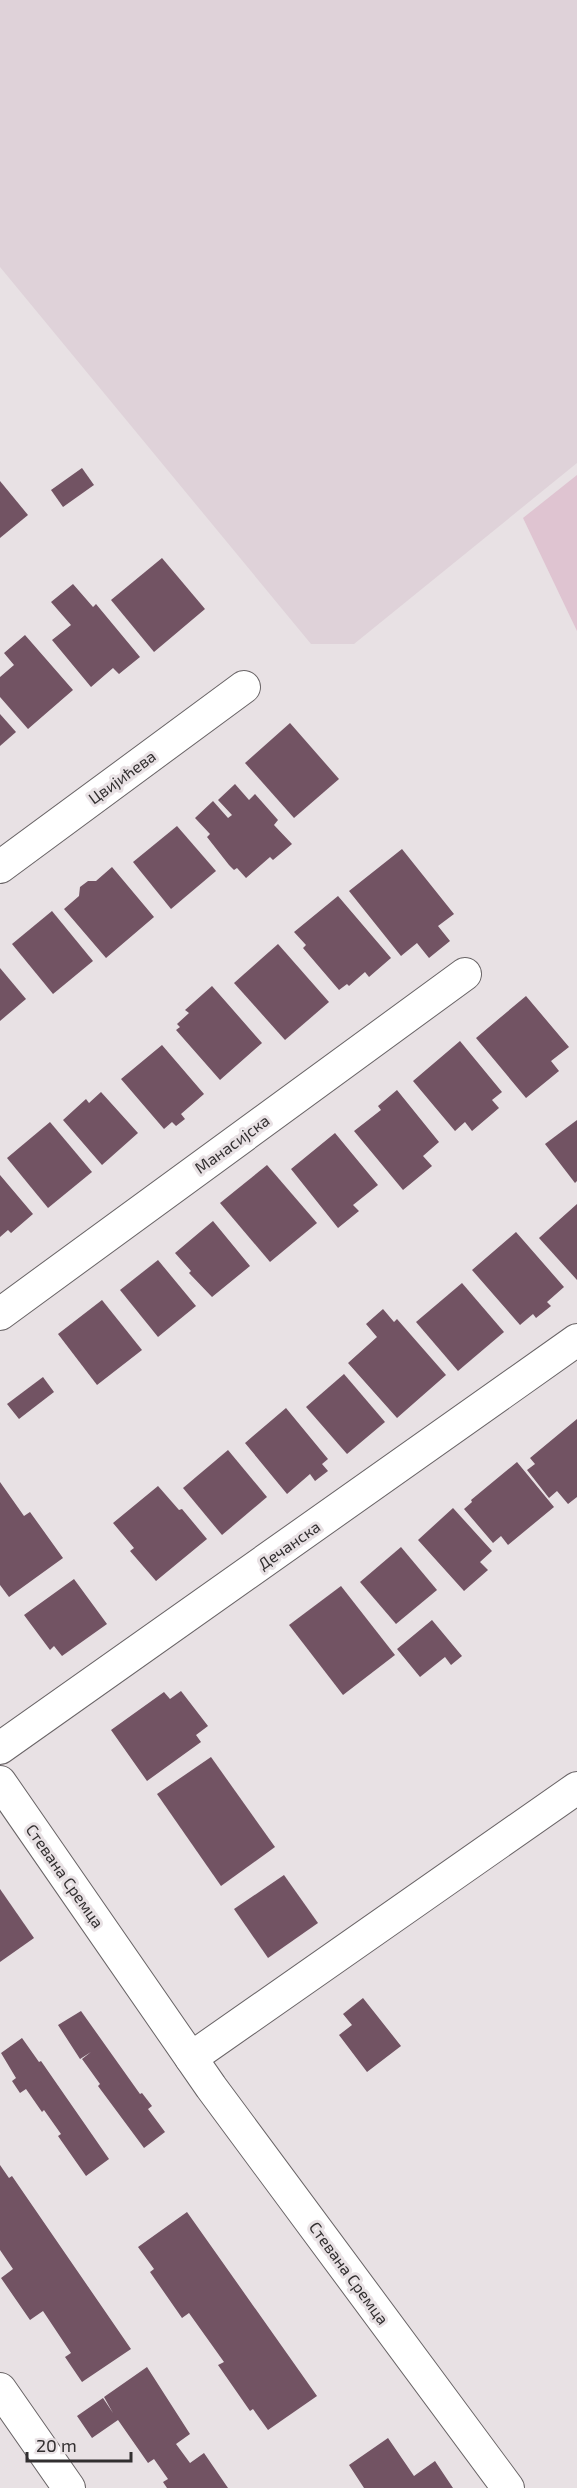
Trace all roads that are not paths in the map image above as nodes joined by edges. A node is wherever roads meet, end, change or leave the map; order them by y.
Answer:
1 (244, 687) dead end
2 (0, 867) edge
3 (465, 974) dead end
4 (0, 1314) edge
5 (577, 1340) edge
6 (0, 1748) edge
7 (0, 1782) edge
8 (577, 1788) edge
9 (191, 2058) junction
10 (0, 2389) edge
11 (69, 2488) edge
12 (508, 2488) edge

1 - 2 street, Цвијићева
3 - 4 street, Манасијска
5 - 6 street, Дечанска
7 - 9 street, Стевана Сремца
8 - 9 street
9 - 12 street, Стевана Сремца
10 - 11 street

